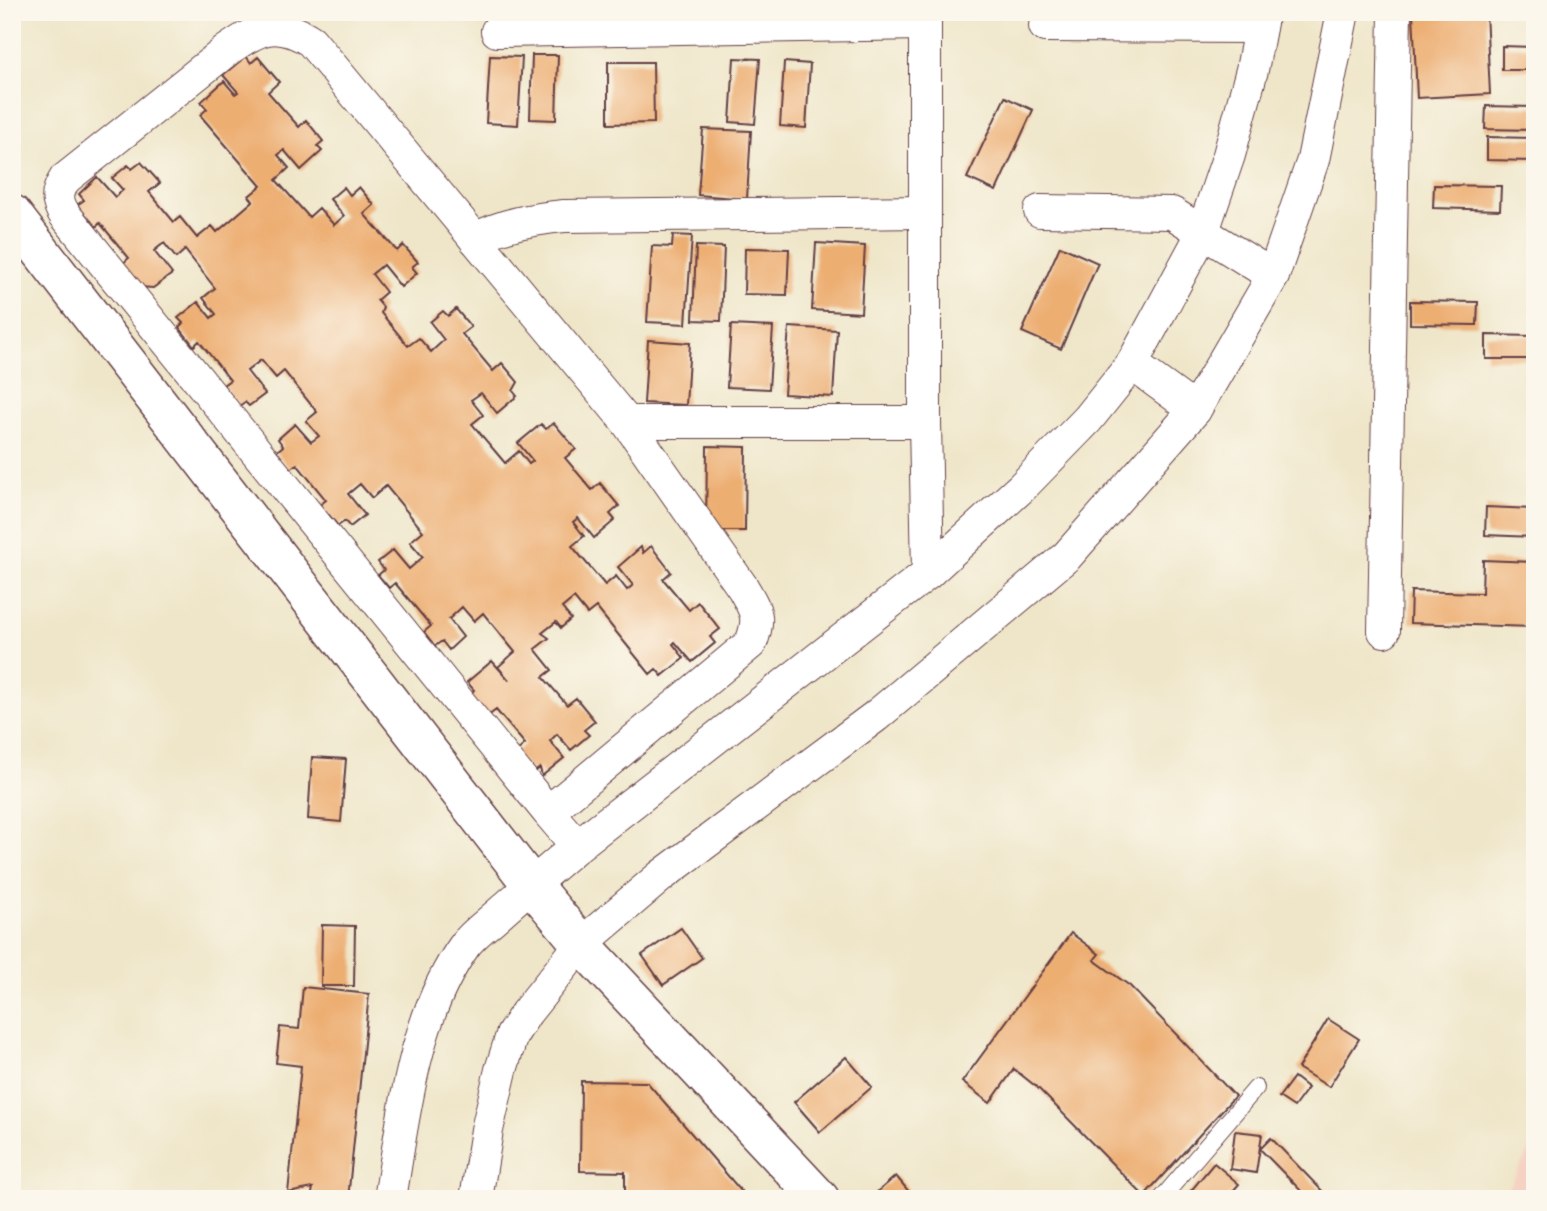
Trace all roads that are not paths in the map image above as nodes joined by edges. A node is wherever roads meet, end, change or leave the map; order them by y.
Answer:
1 (1343, 12) edge
2 (1395, 12) edge
3 (925, 18) edge
4 (1261, 20) edge
5 (1045, 26) dead end
6 (497, 31) dead end
7 (1040, 211) dead end
8 (925, 212) junction
9 (12, 214) edge
10 (1202, 234) junction
11 (475, 239) junction
12 (1273, 276) junction
13 (1132, 364) junction
14 (1195, 410) junction
15 (627, 422) junction
16 (925, 422) junction
17 (928, 573) junction
18 (1384, 631) dead end
19 (548, 812) junction
20 (577, 846) junction
21 (531, 884) junction
22 (581, 944) junction
23 (1256, 1088) dead end
24 (390, 1199) edge
25 (476, 1199) edge
26 (820, 1199) edge
27 (1161, 1199) edge

1 - 12 street
2 - 18 street
3 - 6 street
3 - 8 street
4 - 5 street
4 - 10 street
7 - 10 street
8 - 11 street
8 - 16 street
9 - 21 street
10 - 12 street
10 - 13 street
11 - 15 street
11 - 19 street
12 - 14 street
13 - 14 street
13 - 17 street
14 - 22 street
15 - 16 street
15 - 19 street
16 - 17 street
17 - 20 street
19 - 20 street
20 - 21 street
21 - 22 street
21 - 24 street
22 - 25 street
22 - 26 street
23 - 27 lane

